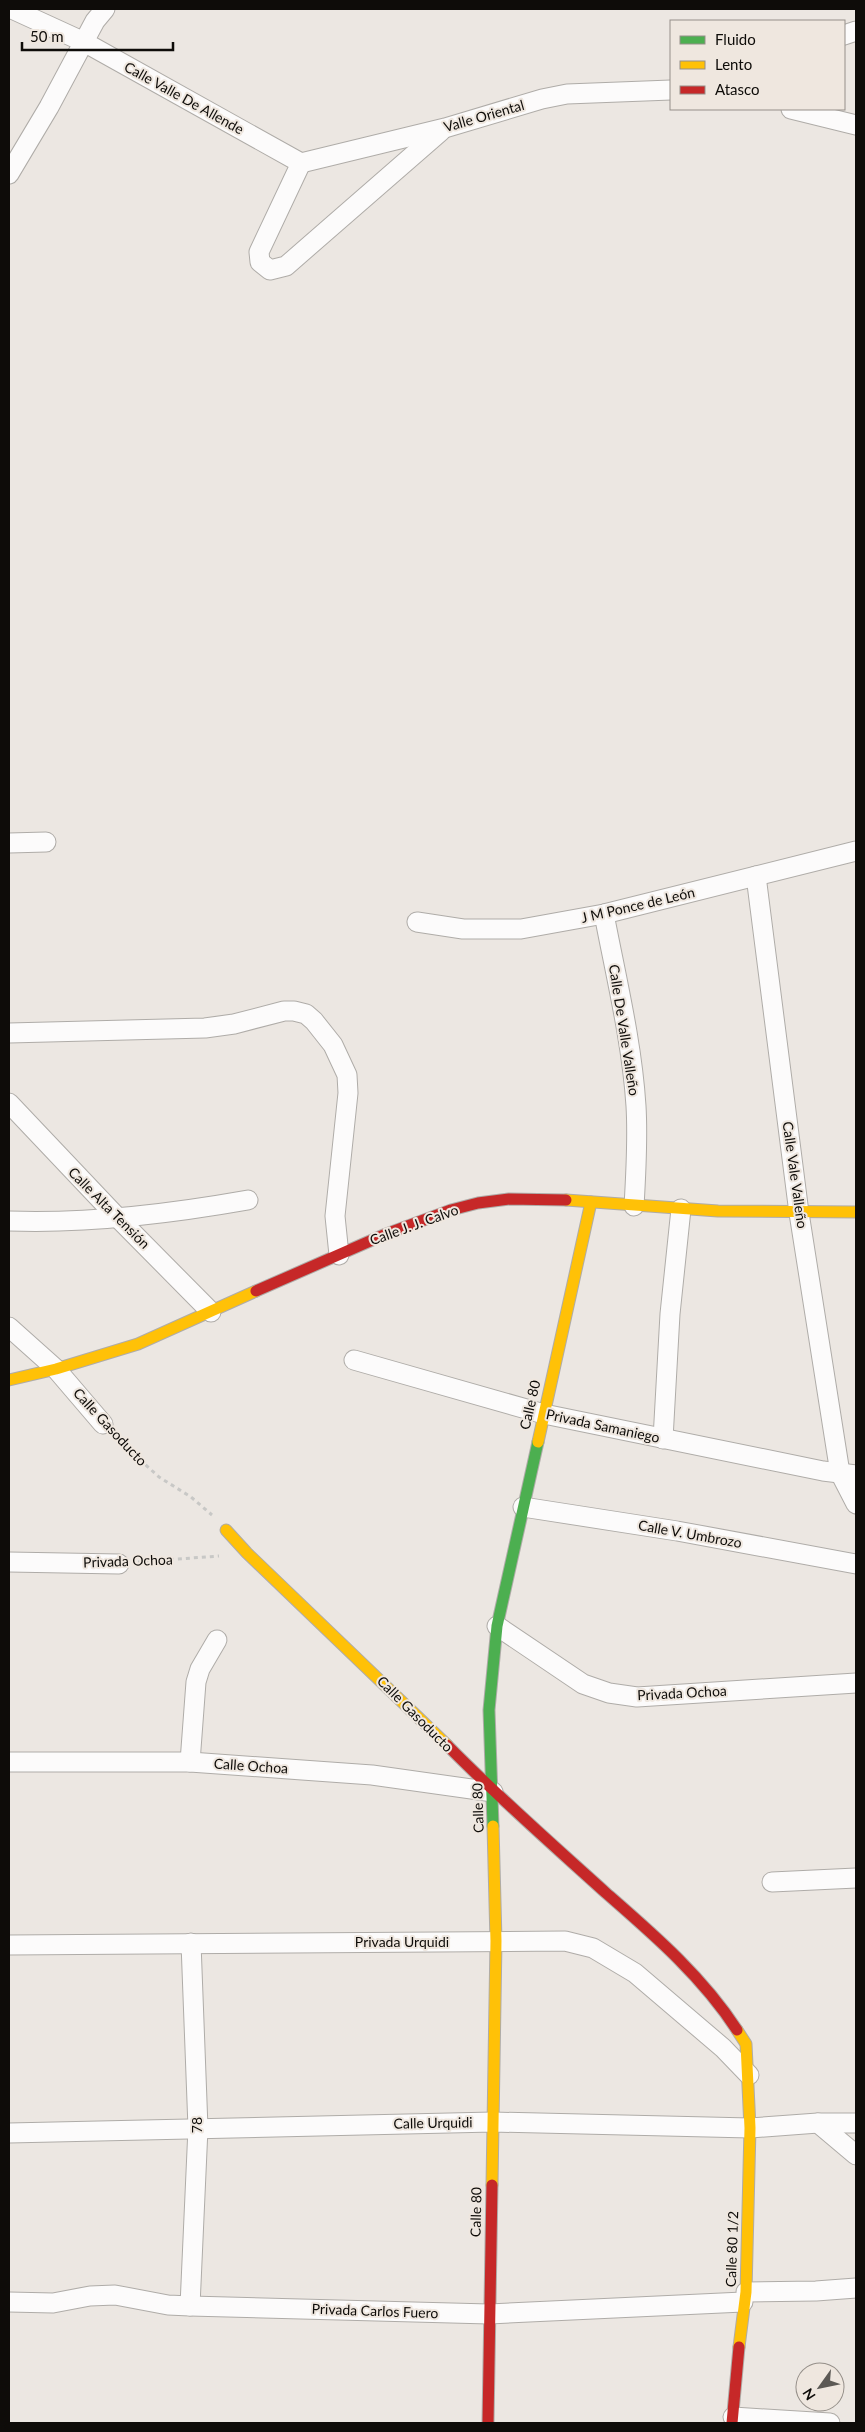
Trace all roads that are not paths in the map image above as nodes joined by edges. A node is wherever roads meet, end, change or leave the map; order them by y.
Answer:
1 (12, 9) edge
2 (105, 9) edge
3 (84, 42) junction
4 (670, 90) edge
5 (795, 110) edge
6 (856, 125) edge
7 (446, 128) junction
8 (300, 163) junction
9 (9, 174) edge
10 (46, 842) dead end
11 (9, 843) edge
12 (856, 851) edge
13 (756, 876) junction
14 (604, 914) junction
15 (417, 922) dead end
16 (9, 1033) edge
17 (9, 1103) edge
18 (248, 1200) dead end
19 (591, 1202) junction
20 (634, 1206) junction
21 (681, 1208) junction
22 (856, 1212) edge
23 (799, 1213) junction
24 (117, 1218) junction
25 (9, 1221) edge
26 (339, 1255) junction
27 (211, 1312) junction
28 (9, 1327) edge
29 (354, 1360) dead end
30 (56, 1369) junction
31 (9, 1380) edge
32 (544, 1414) junction
33 (103, 1424) road end
34 (663, 1439) junction
35 (848, 1474) edge
36 (856, 1504) edge
37 (523, 1507) junction
38 (226, 1530) road end
39 (9, 1562) edge
40 (119, 1564) road end
41 (856, 1564) edge
42 (497, 1626) junction
43 (217, 1640) dead end
44 (856, 1683) edge
45 (9, 1762) edge
46 (190, 1762) junction
47 (493, 1792) junction
48 (856, 1878) edge
49 (772, 1882) dead end
50 (496, 1941) junction
51 (191, 1943) junction
52 (9, 1945) edge
53 (749, 2075) junction
54 (493, 2122) junction
55 (818, 2123) junction
56 (856, 2123) edge
57 (198, 2128) junction
58 (750, 2128) junction
59 (9, 2133) edge
60 (856, 2156) edge
61 (856, 2288) edge
62 (745, 2297) junction
63 (9, 2302) edge
64 (190, 2306) junction
65 (489, 2314) junction
66 (733, 2420) edge
67 (488, 2423) edge
68 (830, 2423) edge

1 - 3 street, Calle Valle De Allende
2 - 3 street
3 - 8 street, Calle Valle De Allende
3 - 9 street
4 - 7 street, Valle Oriental
5 - 6 street
7 - 8 street, Valle Oriental
7 - 8 street
10 - 11 street
12 - 13 street, J M Ponce de León
13 - 14 street, J M Ponce de León
13 - 23 street, Calle Vale Valleño
14 - 15 street, J M Ponce de León
14 - 20 street, Calle De Valle Valleño
16 - 26 street
17 - 24 street, Calle Alta Tensión
18 - 24 street
19 - 20 street, Calle J. J. Calvo
19 - 26 street, Calle J. J. Calvo
19 - 32 street, Calle 80
20 - 21 street, Calle J. J. Calvo
21 - 23 street, Calle J. J. Calvo
21 - 34 street
22 - 23 street, Calle J. J. Calvo
23 - 35 street, Calle Vale Valleño
24 - 25 street
24 - 27 street, Calle Alta Tensión
26 - 27 street, Calle J. J. Calvo
27 - 30 street, Calle J. J. Calvo
28 - 30 street, Calle Gasoducto
29 - 32 street, Privada Samaniego
30 - 31 street, Calle J. J. Calvo
30 - 33 street, Calle Gasoducto
32 - 34 street, Privada Samaniego
32 - 37 street, Calle 80
34 - 35 street, Privada Samaniego
35 - 36 street, Calle Vale Valleño
37 - 41 street, Calle V. Umbrozo
37 - 42 street, Calle 80
38 - 47 street, Calle Gasoducto
39 - 40 street, Privada Ochoa
42 - 44 street, Privada Ochoa
42 - 47 street, Calle 80
43 - 46 street
45 - 46 street, Calle Ochoa
46 - 47 street, Calle Ochoa
47 - 50 street, Calle 80
47 - 53 street, Calle Gasoducto
48 - 49 street
50 - 51 street, Privada Urquidi
50 - 53 street, Privada Urquidi
50 - 54 street, Calle 80
51 - 52 street, Privada Urquidi
51 - 57 street, 78
53 - 58 street, Calle 80 1/2
54 - 57 street, Calle Urquidi
54 - 58 street, Calle Urquidi
54 - 65 street, Calle 80
55 - 56 street, Calle Urquidi
55 - 58 street, Calle Urquidi
55 - 60 street
57 - 59 street, Calle Urquidi
57 - 64 street, 78
58 - 62 street, Calle 80 1/2
61 - 62 street, Privada Carlos Fuero
62 - 65 street, Privada Carlos Fuero
62 - 66 street, Calle 80 1/2
63 - 64 street, Privada Carlos Fuero
64 - 65 street, Privada Carlos Fuero
65 - 67 street, Calle 80
66 - 68 street

